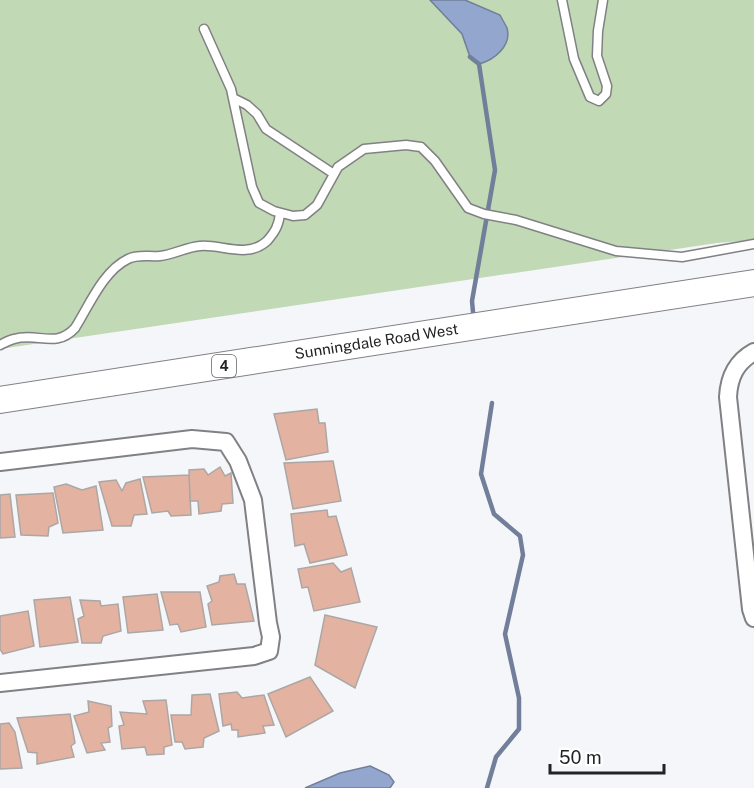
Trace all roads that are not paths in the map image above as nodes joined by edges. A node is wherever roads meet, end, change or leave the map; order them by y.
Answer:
1 (562, 0) edge
2 (603, 0) edge
3 (204, 29) dead end
4 (233, 98) junction
5 (334, 174) junction
6 (280, 213) junction
7 (754, 244) edge
8 (754, 283) edge
9 (0, 345) edge
10 (754, 352) edge
11 (0, 400) edge
12 (0, 462) edge
13 (754, 618) edge
14 (0, 683) edge

1 - 2 lane
3 - 4 lane
4 - 5 lane
4 - 6 lane
5 - 6 lane
5 - 7 lane
6 - 9 lane
8 - 11 main road, Sunningdale Road West / 4
10 - 13 street
12 - 14 street

